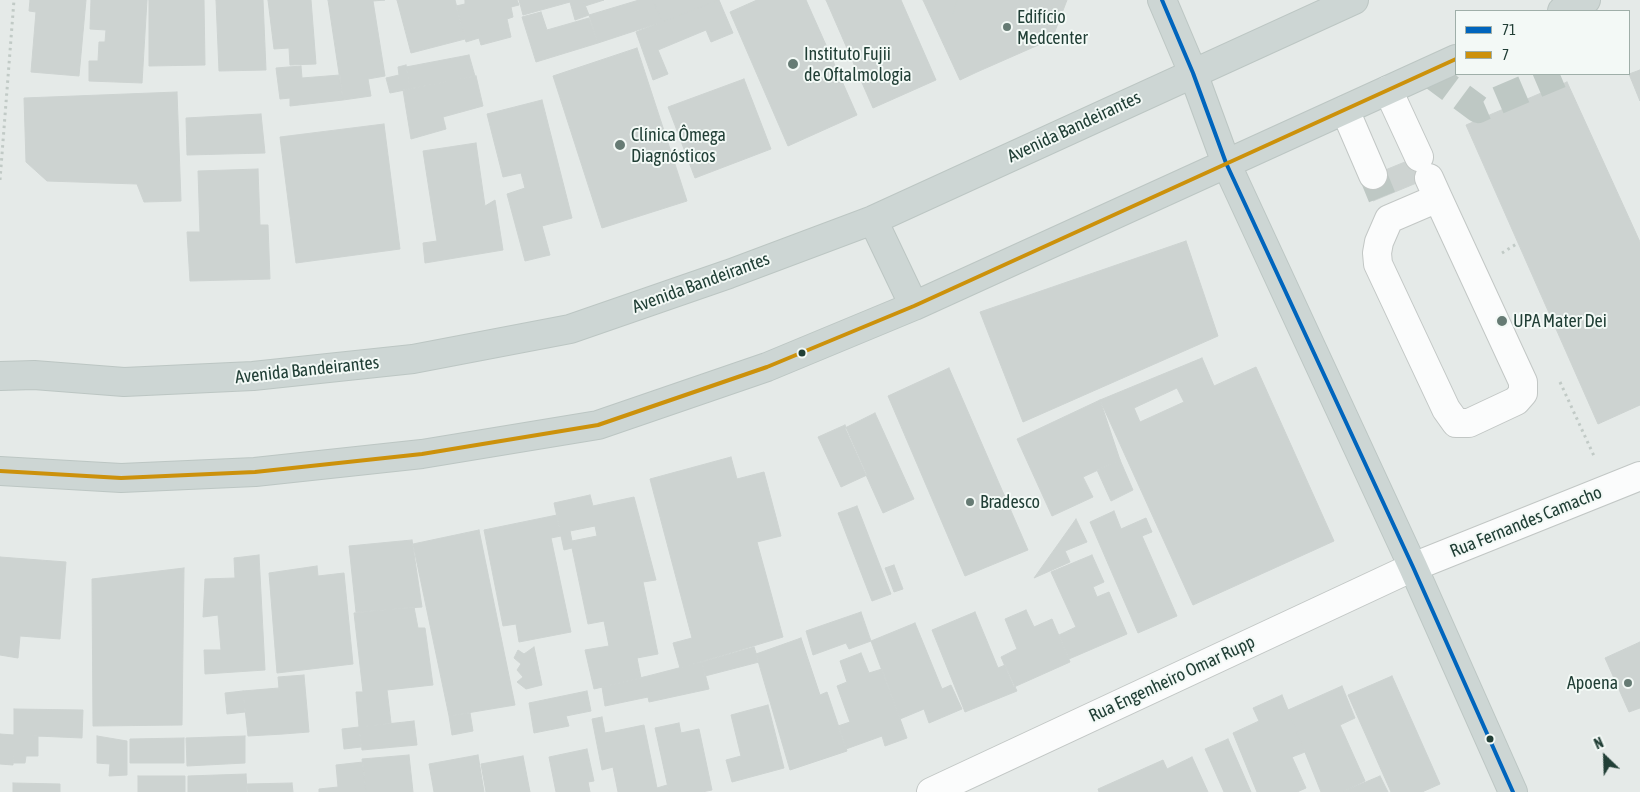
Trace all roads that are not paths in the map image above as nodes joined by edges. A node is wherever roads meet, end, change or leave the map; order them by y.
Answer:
1 (1162, 0) edge
2 (1354, 0) edge
3 (1586, 0) edge
4 (1564, 10) edge
5 (1455, 59) edge
6 (1193, 73) junction
7 (1388, 90) junction
8 (1345, 110) junction
9 (1226, 163) junction
10 (1429, 177) junction
11 (1381, 197) junction
12 (873, 220) junction
13 (914, 306) junction
14 (0, 376) edge
15 (0, 471) edge
16 (1640, 476) edge
17 (1413, 567) junction
18 (931, 792) edge
19 (1513, 792) edge

1 - 6 main road
2 - 6 main road, Avenida Bandeirantes
3 - 4 main road
5 - 7 main road
6 - 9 main road
6 - 12 main road, Avenida Bandeirantes
7 - 8 main road
7 - 10 street
8 - 9 main road
8 - 11 street
9 - 13 main road
9 - 17 main road
10 - 11 street
10 - 11 street
12 - 13 main road
12 - 14 main road, Avenida Bandeirantes
13 - 15 main road
16 - 17 street, Rua Fernandes Camacho
17 - 18 street, Rua Engenheiro Omar Rupp
17 - 19 main road

